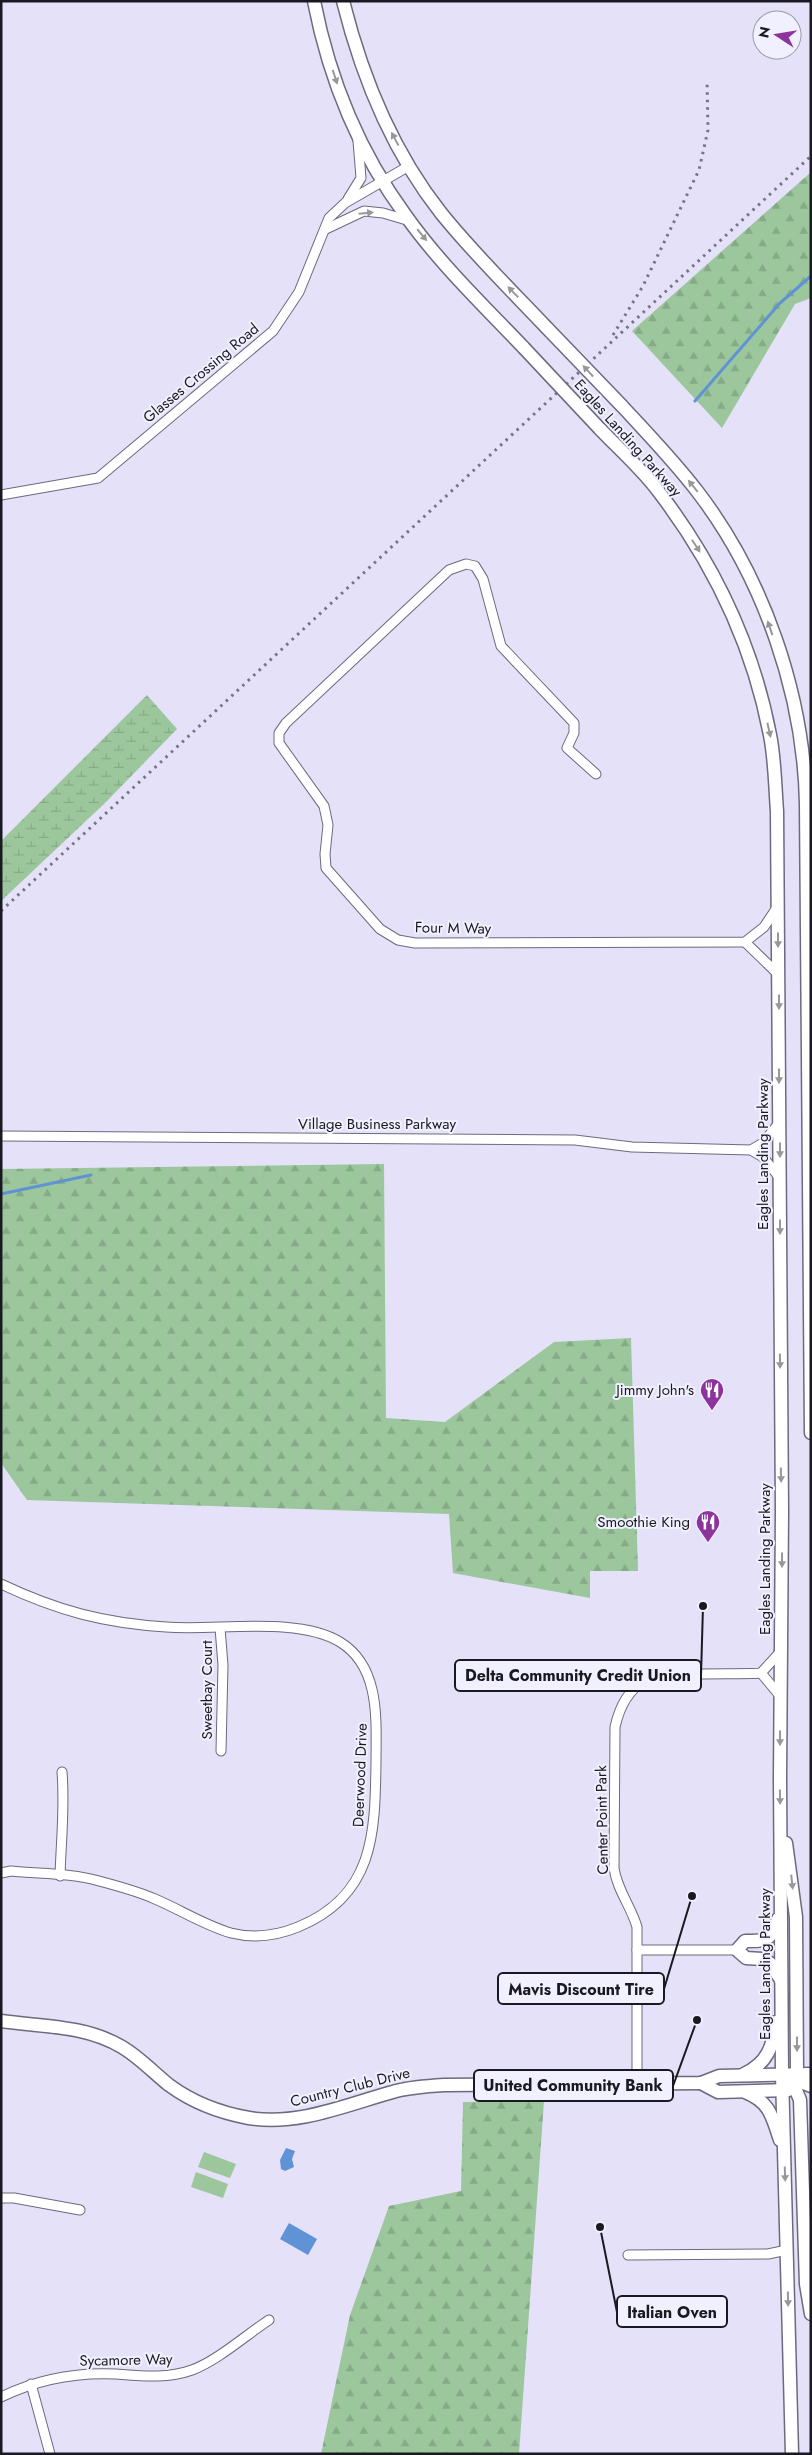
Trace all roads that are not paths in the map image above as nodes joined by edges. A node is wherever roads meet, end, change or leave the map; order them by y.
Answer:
1 (314, 1) edge
2 (343, 1) edge
3 (357, 133) junction
4 (408, 166) junction
5 (383, 181) junction
6 (345, 203) junction
7 (410, 221) junction
8 (326, 229) junction
9 (1, 495) edge
10 (596, 774) dead end
11 (778, 906) junction
12 (745, 942) junction
13 (778, 974) junction
14 (780, 1122) junction
15 (1, 1136) edge
16 (751, 1150) junction
17 (780, 1178) junction
18 (810, 1264) edge
19 (810, 1312) edge
20 (811, 1433) edge
21 (1, 1584) edge
22 (220, 1628) junction
23 (782, 1650) junction
24 (761, 1673) junction
25 (780, 1697) junction
26 (221, 1751) dead end
27 (62, 1772) dead end
28 (780, 1816) junction
29 (1, 1873) edge
30 (60, 1876) junction
31 (781, 1912) junction
32 (637, 1950) junction
33 (737, 1950) junction
34 (781, 1980) junction
35 (1, 2021) edge
36 (782, 2074) junction
37 (798, 2074) junction
38 (811, 2074) edge
39 (741, 2075) junction
40 (637, 2083) junction
41 (701, 2083) junction
42 (811, 2088) edge
43 (782, 2090) junction
44 (796, 2090) junction
45 (743, 2091) junction
46 (784, 2150) junction
47 (1, 2198) edge
48 (80, 2210) dead end
49 (787, 2250) junction
50 (628, 2254) dead end
51 (811, 2314) edge
52 (269, 2320) dead end
53 (31, 2384) junction
54 (1, 2397) edge
55 (50, 2454) edge
56 (792, 2454) edge

1 -> 3 main road, Eagles Landing Parkway
4 -> 2 main road, Eagles Landing Parkway
3 - 5 main road, Eagles Landing Parkway
3 - 6 street
4 - 5 street, Glasses Crossing Road
18 -> 4 main road, Eagles Landing Parkway, bridge
5 - 6 street, Glasses Crossing Road
5 - 7 main road, Eagles Landing Parkway
6 - 8 street, Glasses Crossing Road
8 -> 7 street
7 -> 11 main road, Eagles Landing Parkway, bridge
8 - 9 street, Glasses Crossing Road
10 - 12 street, Four M Way
11 - 12 street
11 -> 13 main road, Eagles Landing Parkway
12 - 13 street
13 -> 14 main road, Eagles Landing Parkway
14 - 16 street
14 -> 17 main road, Eagles Landing Parkway
15 - 16 street, Village Business Parkway
16 - 17 street
17 -> 23 main road, Eagles Landing Parkway
18 - 19 main road, Eagles Landing Parkway
19 - 20 main road, Eagles Landing Parkway
21 - 22 street, Deerwood Drive
22 - 26 street, Sweetbay Court
22 - 30 street, Deerwood Drive
23 - 24 street
23 - 25 main road, Eagles Landing Parkway
24 - 25 street
24 - 32 street, Center Point Park
25 -> 28 main road, Eagles Landing Parkway
27 - 30 street
28 - 31 main road, Eagles Landing Parkway
28 -> 37 main road
29 - 30 street, Deerwood Drive
31 - 33 main road
31 - 34 main road, Eagles Landing Parkway
32 - 33 street
32 - 40 street, Center Point Park
33 - 34 main road
34 - 36 main road, Eagles Landing Parkway
34 - 39 main road
35 - 40 main road, Country Club Drive
36 - 37 main road, Country Club Drive
36 - 39 main road, Country Club Drive
36 - 43 main road, Eagles Landing Parkway
36 - 44 main road
37 - 38 main road, Country Club Drive
37 - 42 main road
39 - 41 main road, Country Club Drive
40 - 41 main road, Country Club Drive
41 - 45 main road, Country Club Drive
42 - 44 main road, Country Club Drive
43 - 44 main road, Country Club Drive
43 - 45 main road, Country Club Drive
43 - 46 main road, Eagles Landing Parkway
44 - 51 main road
45 - 46 main road
46 -> 49 main road, Eagles Landing Parkway
47 - 48 street
49 - 50 street
49 -> 56 main road, Eagles Landing Parkway
52 - 53 street, Sycamore Way
53 - 54 street, Sycamore Way
53 - 55 street

